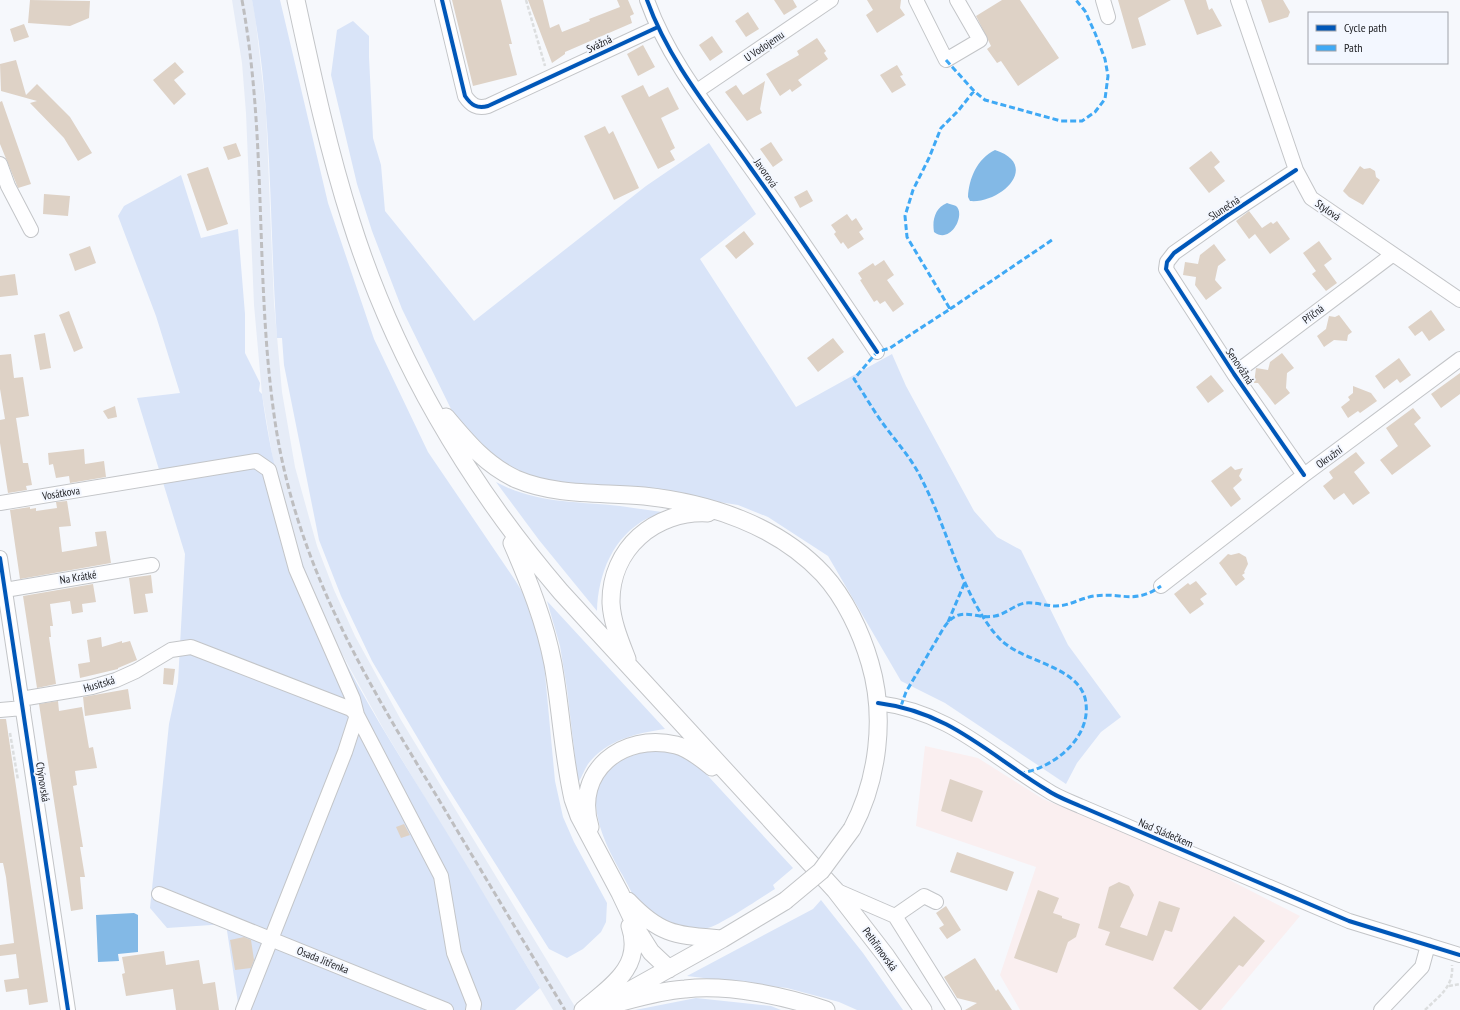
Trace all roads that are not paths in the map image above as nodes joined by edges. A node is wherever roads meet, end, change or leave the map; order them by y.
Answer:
1 (296, 0) edge
2 (442, 0) edge
3 (647, 0) edge
4 (831, 0) edge
5 (916, 0) edge
6 (957, 0) edge
7 (1103, 0) edge
8 (1238, 0) edge
9 (815, 5) edge
10 (1108, 17) dead end
11 (658, 27) junction
12 (697, 91) junction
13 (0, 164) edge
14 (1296, 170) junction
15 (31, 230) dead end
16 (1392, 255) junction
17 (1166, 264) joint
18 (1460, 300) edge
19 (877, 352) dead end
20 (1460, 359) edge
21 (407, 361) junction
22 (1234, 374) junction
23 (1304, 475) junction
24 (0, 503) edge
25 (493, 506) junction
26 (726, 514) junction
27 (0, 558) edge
28 (152, 565) dead end
29 (1161, 586) dead end
30 (5, 590) junction
31 (631, 668) junction
32 (878, 703) junction
33 (22, 704) junction
34 (0, 710) edge
35 (357, 715) junction
36 (754, 802) junction
37 (596, 848) junction
38 (835, 890) junction
39 (620, 893) junction
40 (159, 894) dead end
41 (936, 902) dead end
42 (895, 916) junction
43 (271, 939) junction
44 (722, 939) junction
45 (1428, 945) junction
46 (1455, 953) edge
47 (669, 969) junction
48 (592, 1009) edge
49 (68, 1010) edge
50 (243, 1010) edge
51 (446, 1010) edge
52 (473, 1010) edge
53 (826, 1010) edge
54 (923, 1010) edge
55 (954, 1010) edge
56 (1381, 1010) edge

1 - 21 main road
2 - 11 street, Svážná
3 - 11 street, Javorová
4 - 9 street, U Vodojemu
5 - 6 street
7 - 10 street
8 - 14 street, Stylová
9 - 12 street, U Vodojemu
11 - 12 street, Javorová
12 - 19 street, Javorová
13 - 15 street
14 - 16 street, Stylová
14 - 17 street, Slunečná
16 - 18 street, Stylová
16 - 22 street, Příčná
17 - 22 street, Senovážná
20 - 23 street, Okružní
21 - 25 main road
21 - 26 main road
22 - 23 street, Senovážná
23 - 29 street, Okružní
24 - 35 street, Vosátkova
25 - 31 main road
25 - 37 main road
26 - 31 main road
26 - 32 main road
27 - 30 street, Chýnovská
28 - 30 street, Na Krátké
30 - 33 street, Chýnovská
31 - 36 main road
32 - 44 main road, bridge
32 - 45 street, Nad Sládečkem
33 - 34 street, Husitská
33 - 35 street, Husitská
33 - 49 street, Chýnovská
35 - 43 street
35 - 52 street, Vosátkova
36 - 37 main road
36 - 38 main road, Pelhřimovská
37 - 39 main road
38 - 42 street
38 - 54 main road, Pelhřimovská
39 - 44 main road
39 - 47 main road
39 - 48 main road
40 - 43 street, Osada Jitřenka
41 - 42 street
42 - 55 street
43 - 50 street
43 - 51 street, Osada Jitřenka
44 - 47 main road
45 - 46 street, Nad Sládečkem
45 - 56 street
47 - 48 main road
48 - 53 main road

